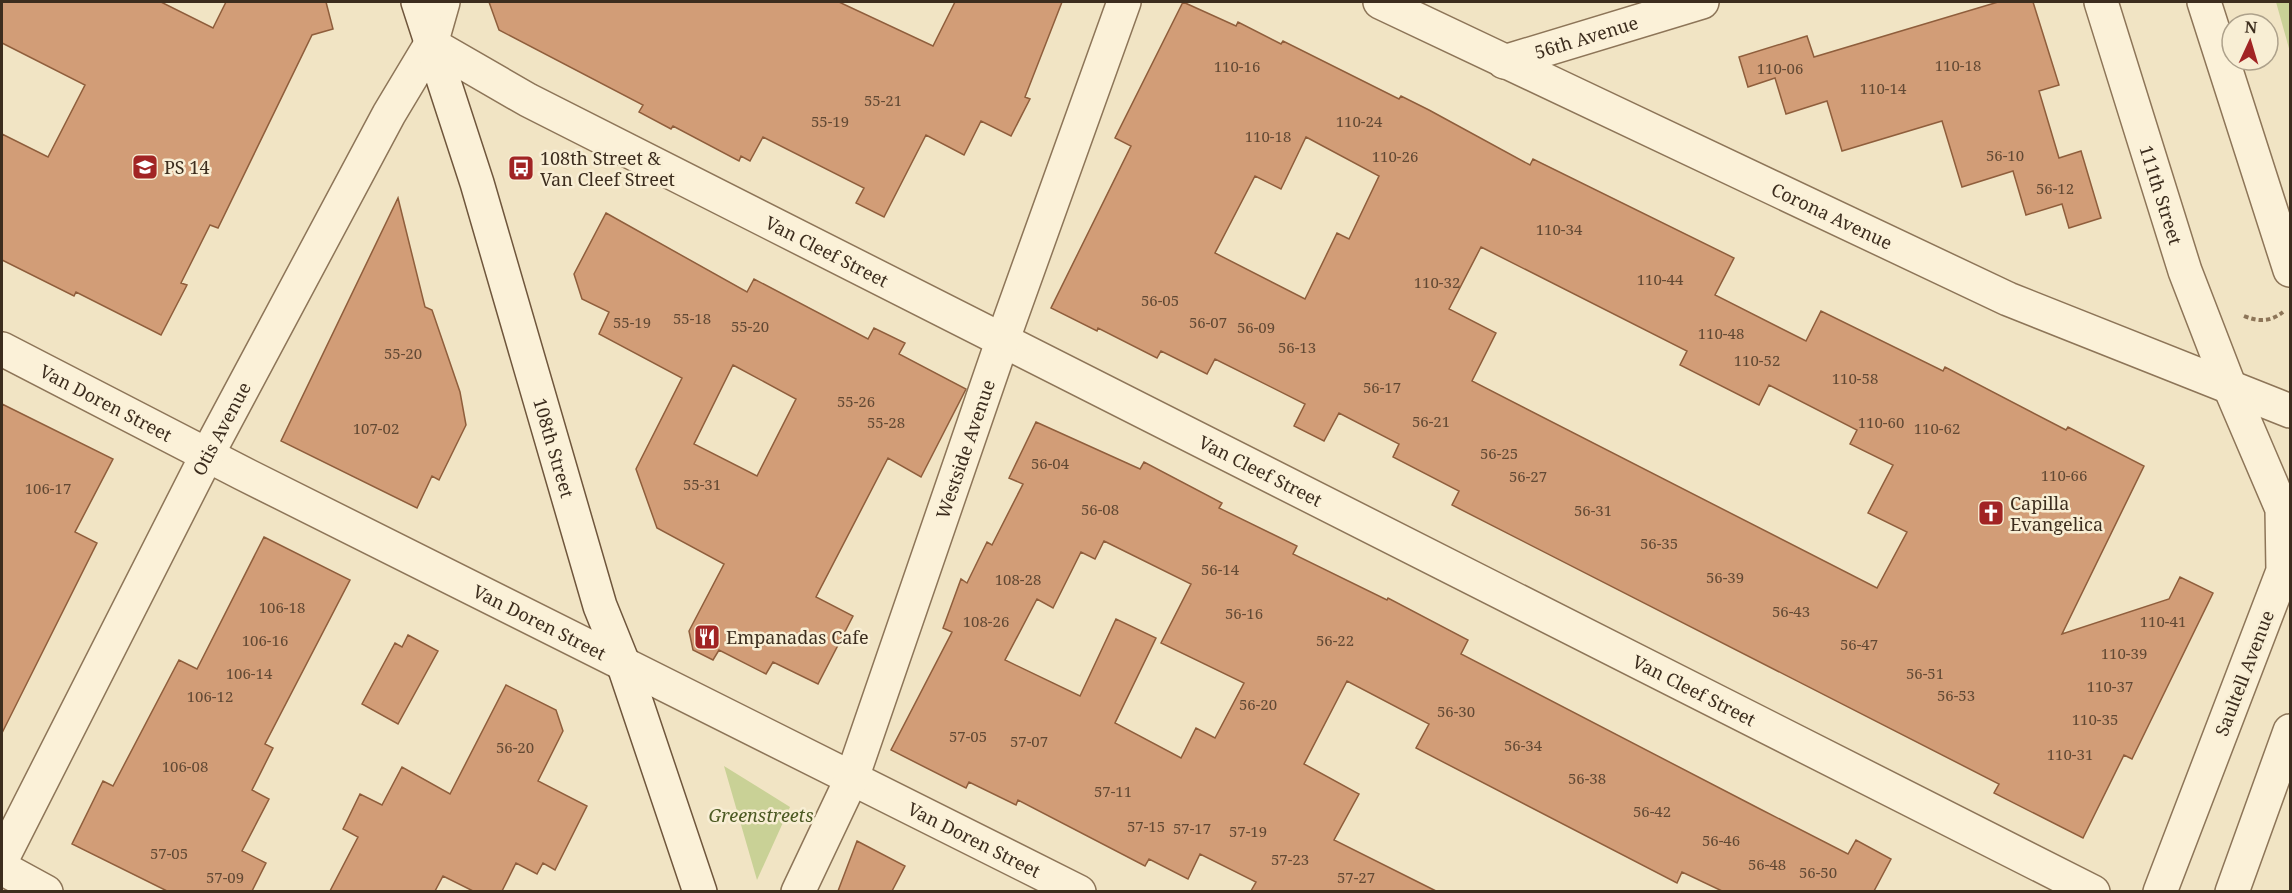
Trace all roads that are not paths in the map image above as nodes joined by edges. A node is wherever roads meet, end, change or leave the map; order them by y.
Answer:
1 (418, 2) edge
2 (443, 2) edge
3 (1124, 2) edge
4 (1380, 2) edge
5 (1702, 2) edge
6 (2101, 2) edge
7 (2204, 2) edge
8 (431, 44) junction
9 (1504, 62) junction
10 (2290, 270) edge
11 (1003, 339) junction
12 (2, 349) edge
13 (2229, 385) junction
14 (2290, 411) edge
15 (207, 454) junction
16 (623, 663) junction
17 (2290, 731) edge
18 (852, 778) junction
19 (2, 859) edge
20 (2, 868) edge
21 (46, 891) edge
22 (700, 891) edge
23 (798, 891) edge
24 (1079, 891) edge
25 (2094, 891) edge
26 (2160, 891) edge
27 (2232, 891) edge

1 - 8 street, 108th Street
2 - 8 street, Otis Avenue
3 - 11 street, Westside Avenue
4 - 9 street, Corona Avenue
5 - 9 street, 56th Avenue
6 - 13 street, 111th Street
7 - 10 street
8 - 11 street, Van Cleef Street
8 - 15 street, Otis Avenue
8 - 16 street, 108th Street
9 - 13 street, Corona Avenue
11 - 18 street, Westside Avenue
11 - 25 street, Van Cleef Street
12 - 15 street, Van Doren Street
13 - 14 street, Corona Avenue
13 - 26 street, Saultell Avenue
15 - 16 street, Van Doren Street
15 - 19 street, Otis Avenue
16 - 18 street, Van Doren Street
16 - 22 street, 108th Street
17 - 27 street
18 - 23 street, Westside Avenue
18 - 24 street, Van Doren Street
20 - 21 street

